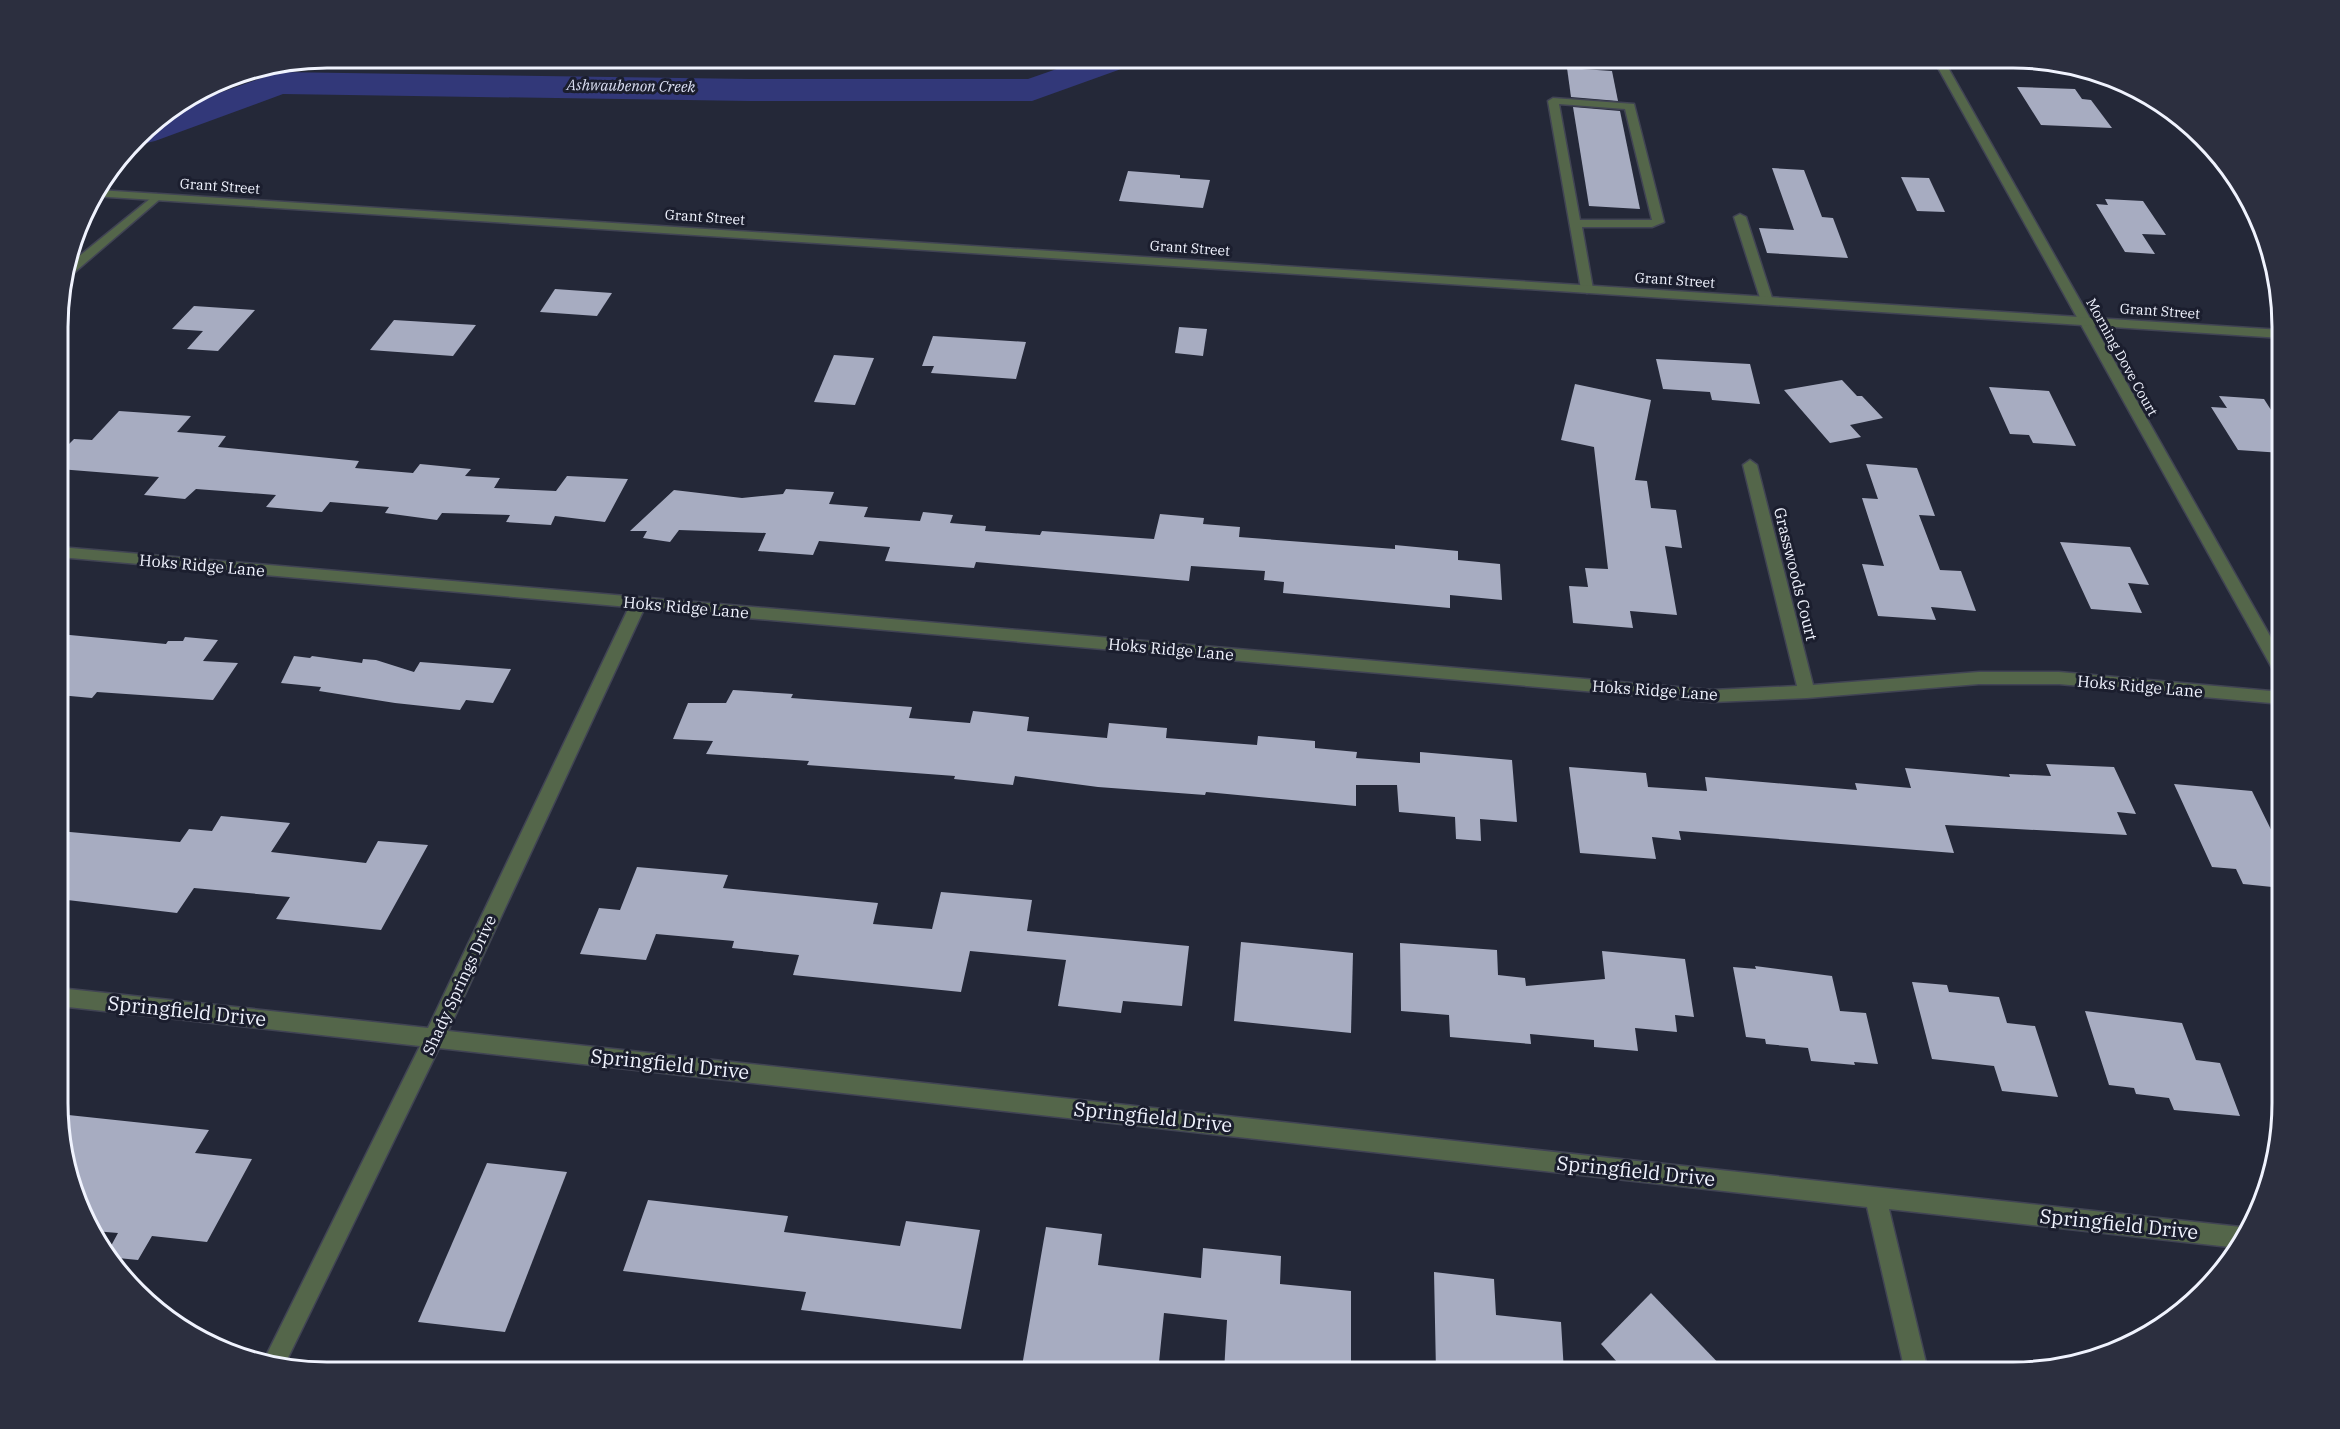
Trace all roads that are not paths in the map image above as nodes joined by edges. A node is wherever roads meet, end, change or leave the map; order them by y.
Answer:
1 (1943, 68) edge
2 (104, 194) edge
3 (156, 197) junction
4 (1740, 217) dead end
5 (1575, 223) junction
6 (75, 265) edge
7 (1587, 289) junction
8 (1767, 301) junction
9 (2084, 321) junction
10 (2272, 333) edge
11 (1750, 465) dead end
12 (68, 553) edge
13 (639, 603) junction
14 (2272, 653) edge
15 (1807, 692) junction
16 (2272, 697) edge
17 (68, 998) edge
18 (434, 1038) junction
19 (1875, 1197) junction
20 (2235, 1237) edge
21 (277, 1357) edge
22 (1914, 1362) edge

1 - 9 street, Morning Dove Court
2 - 3 street, Grant Street
3 - 6 street
3 - 7 street, Grant Street
4 - 8 street
5 - 5 street
5 - 7 street
7 - 8 street, Grant Street
8 - 9 street, Grant Street
9 - 10 street, Grant Street
9 - 14 street, Morning Dove Court
11 - 15 street, Grasswoods Court
12 - 13 street, Hoks Ridge Lane
13 - 15 street, Hoks Ridge Lane
13 - 18 street, Shady Springs Drive
15 - 16 street, Hoks Ridge Lane
17 - 18 street, Springfield Drive
18 - 19 street, Springfield Drive
18 - 21 street, Shady Springs Drive
19 - 20 street, Springfield Drive
19 - 22 street

